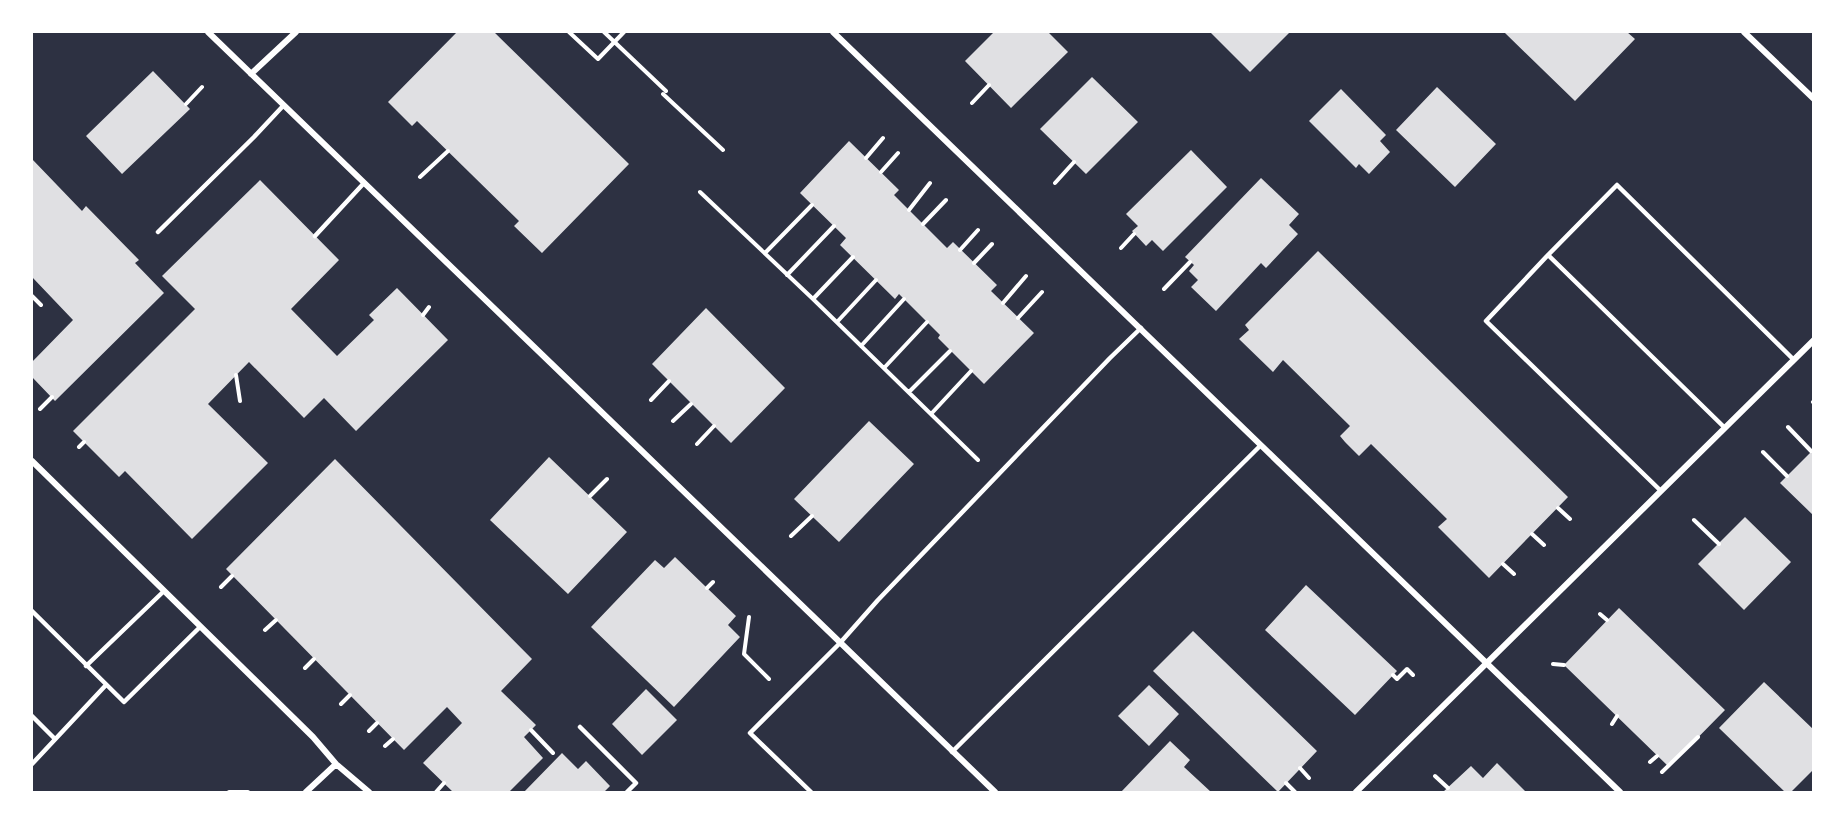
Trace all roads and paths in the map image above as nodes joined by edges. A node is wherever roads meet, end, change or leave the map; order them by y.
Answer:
1 (208, 32) edge
2 (296, 32) edge
3 (569, 32) edge
4 (604, 32) edge
5 (624, 32) edge
6 (833, 32) edge
7 (1744, 32) edge
8 (614, 41) junction
9 (251, 75) junction
10 (988, 85) dead end
11 (202, 87) dead end
12 (1814, 99) edge
13 (972, 103) dead end
14 (186, 104) dead end
15 (283, 106) junction
16 (883, 138) dead end
17 (723, 150) dead end
18 (448, 151) dead end
19 (898, 153) dead end
20 (866, 158) dead end
21 (1074, 162) dead end
22 (881, 172) dead end
23 (420, 177) dead end
24 (364, 183) junction
25 (930, 183) dead end
26 (1055, 183) dead end
27 (700, 192) dead end
28 (946, 200) dead end
29 (812, 205) dead end
30 (909, 210) dead end
31 (923, 224) dead end
32 (834, 226) dead end
33 (978, 230) dead end
34 (158, 232) dead end
35 (1134, 234) dead end
36 (315, 236) dead end
37 (992, 244) dead end
38 (1121, 248) dead end
39 (960, 250) dead end
40 (765, 253) junction
41 (1548, 255) junction
42 (853, 257) dead end
43 (1190, 262) dead end
44 (974, 263) dead end
45 (787, 275) junction
46 (1026, 276) dead end
47 (876, 280) dead end
48 (1164, 289) dead end
49 (1042, 292) dead end
50 (32, 296) edge
51 (813, 299) junction
52 (904, 299) dead end
53 (1003, 303) dead end
54 (41, 305) dead end
55 (429, 307) dead end
56 (423, 315) dead end
57 (1018, 318) dead end
58 (837, 322) junction
59 (927, 322) dead end
60 (1141, 328) junction
61 (1814, 340) edge
62 (861, 346) junction
63 (950, 351) dead end
64 (1794, 360) junction
65 (884, 368) junction
66 (971, 371) dead end
67 (236, 375) dead end
68 (669, 381) dead end
69 (909, 392) junction
70 (52, 397) dead end
71 (651, 400) dead end
72 (240, 401) dead end
73 (692, 404) dead end
74 (40, 409) dead end
75 (931, 414) junction
76 (673, 421) dead end
77 (714, 426) dead end
78 (1788, 427) dead end
79 (1725, 428) junction
80 (957, 439) dead end
81 (84, 442) dead end
82 (697, 444) dead end
83 (1261, 445) junction
84 (79, 447) dead end
85 (1811, 451) dead end
86 (1764, 452) dead end
87 (32, 461) edge
88 (1787, 476) dead end
89 (607, 478) dead end
90 (1661, 491) junction
91 (590, 496) dead end
92 (1558, 508) dead end
93 (812, 516) dead end
94 (1570, 519) dead end
95 (1694, 520) dead end
96 (1532, 534) dead end
97 (791, 536) dead end
98 (1719, 544) dead end
99 (1544, 545) dead end
100 (1503, 564) dead end
101 (1514, 574) dead end
102 (232, 576) dead end
103 (713, 582) dead end
104 (221, 587) dead end
105 (707, 588) dead end
106 (164, 591) junction
107 (32, 611) edge
108 (1600, 614) dead end
109 (749, 617) dead end
110 (276, 620) dead end
111 (1607, 620) dead end
112 (200, 627) junction
113 (265, 630) dead end
114 (840, 643) junction
115 (314, 658) dead end
116 (1486, 663) junction
117 (1553, 664) dead end
118 (1564, 665) dead end
119 (86, 666) junction
120 (305, 668) dead end
121 (1393, 675) dead end
122 (1413, 675) dead end
123 (106, 685) junction
124 (350, 695) dead end
125 (786, 696) junction
126 (341, 704) dead end
127 (32, 716) edge
128 (1617, 717) dead end
129 (378, 723) dead end
130 (1612, 724) dead end
131 (580, 727) dead end
132 (531, 730) dead end
133 (369, 731) dead end
134 (1698, 737) dead end
135 (55, 739) junction
136 (393, 739) dead end
137 (385, 746) dead end
138 (952, 752) junction
139 (554, 753) dead end
140 (1657, 756) dead end
141 (1650, 762) dead end
142 (32, 764) edge
143 (336, 764) junction
144 (1300, 768) dead end
145 (1662, 772) dead end
146 (1435, 776) dead end
147 (1309, 777) dead end
148 (444, 783) dead end
149 (1286, 783) dead end
150 (1448, 788) dead end
151 (230, 792) edge
152 (248, 792) edge
153 (306, 792) edge
154 (369, 792) edge
155 (436, 792) edge
156 (627, 792) edge
157 (811, 792) edge
158 (995, 792) edge
159 (1295, 792) edge
160 (1356, 792) edge
161 (1620, 792) edge

1 - 9 street
2 - 9 street
3 - 8 path
4 - 8 path
5 - 8 path
6 - 60 street
7 - 12 street
8 - 17 path
9 - 15 street
10 - 13 path
11 - 14 path
15 - 24 street
15 - 34 lane
16 - 20 path
18 - 23 path
19 - 22 path
21 - 26 path
24 - 36 lane
24 - 114 street
25 - 30 path
27 - 40 path
28 - 31 path
29 - 40 path
32 - 45 path
33 - 39 path
35 - 38 path
37 - 44 path
40 - 45 path
41 - 64 lane
41 - 79 lane
41 - 90 lane
42 - 51 path
43 - 48 path
45 - 51 path
46 - 53 path
47 - 58 path
49 - 57 path
50 - 54 path
51 - 58 path
52 - 62 path
55 - 56 path
58 - 62 path
59 - 65 path
60 - 83 street
60 - 114 lane
61 - 64 street
62 - 65 path
63 - 69 path
64 - 79 street
65 - 69 path
66 - 75 path
67 - 72 path
68 - 71 path
69 - 75 path
70 - 74 path
73 - 76 path
75 - 80 path
77 - 82 path
78 - 85 path
79 - 90 street
81 - 84 path
83 - 116 street
83 - 138 lane
86 - 88 path
87 - 106 street
89 - 91 path
90 - 116 street
92 - 94 path
93 - 97 path
95 - 98 path
96 - 99 path
100 - 101 path
102 - 104 path
103 - 105 path
106 - 112 street
106 - 119 lane
107 - 119 lane
108 - 111 path
109 - 125 path
110 - 113 path
112 - 123 lane
112 - 143 street
114 - 125 lane
114 - 138 street
115 - 120 path
116 - 160 street
116 - 161 street
117 - 118 path
119 - 123 lane
121 - 122 path
123 - 135 lane
124 - 126 path
125 - 157 lane
127 - 135 lane
128 - 130 path
129 - 133 path
131 - 156 lane
132 - 139 path
134 - 145 path
135 - 142 lane
136 - 137 path
138 - 158 street
140 - 141 path
143 - 153 street
143 - 154 street
144 - 147 path
146 - 150 path
148 - 155 path
149 - 159 path
151 - 152 path

